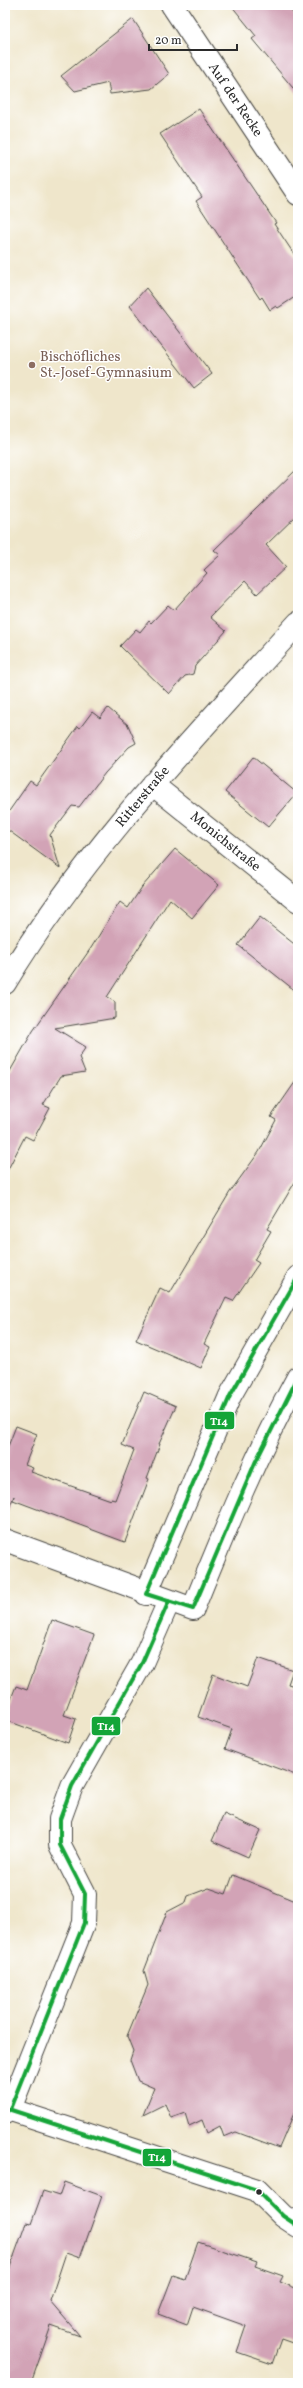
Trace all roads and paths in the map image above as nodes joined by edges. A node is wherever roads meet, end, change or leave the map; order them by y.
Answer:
1 (172, 5) edge
2 (298, 194) edge
3 (298, 623) edge
4 (152, 784) junction
5 (298, 901) edge
6 (5, 983) edge
7 (298, 1277) edge
8 (298, 1377) edge
9 (5, 1540) edge
10 (146, 1594) junction
11 (169, 1601) junction
12 (7, 2110) edge
13 (298, 2226) edge

1 - 2 street, Auf der Recke
3 - 4 street, Ritterstraße
4 - 5 street, Monichstraße
4 - 6 street, Ritterstraße
7 - 10 street
8 - 11 street
9 - 10 street
10 - 11 street
11 - 12 street
12 - 13 street

